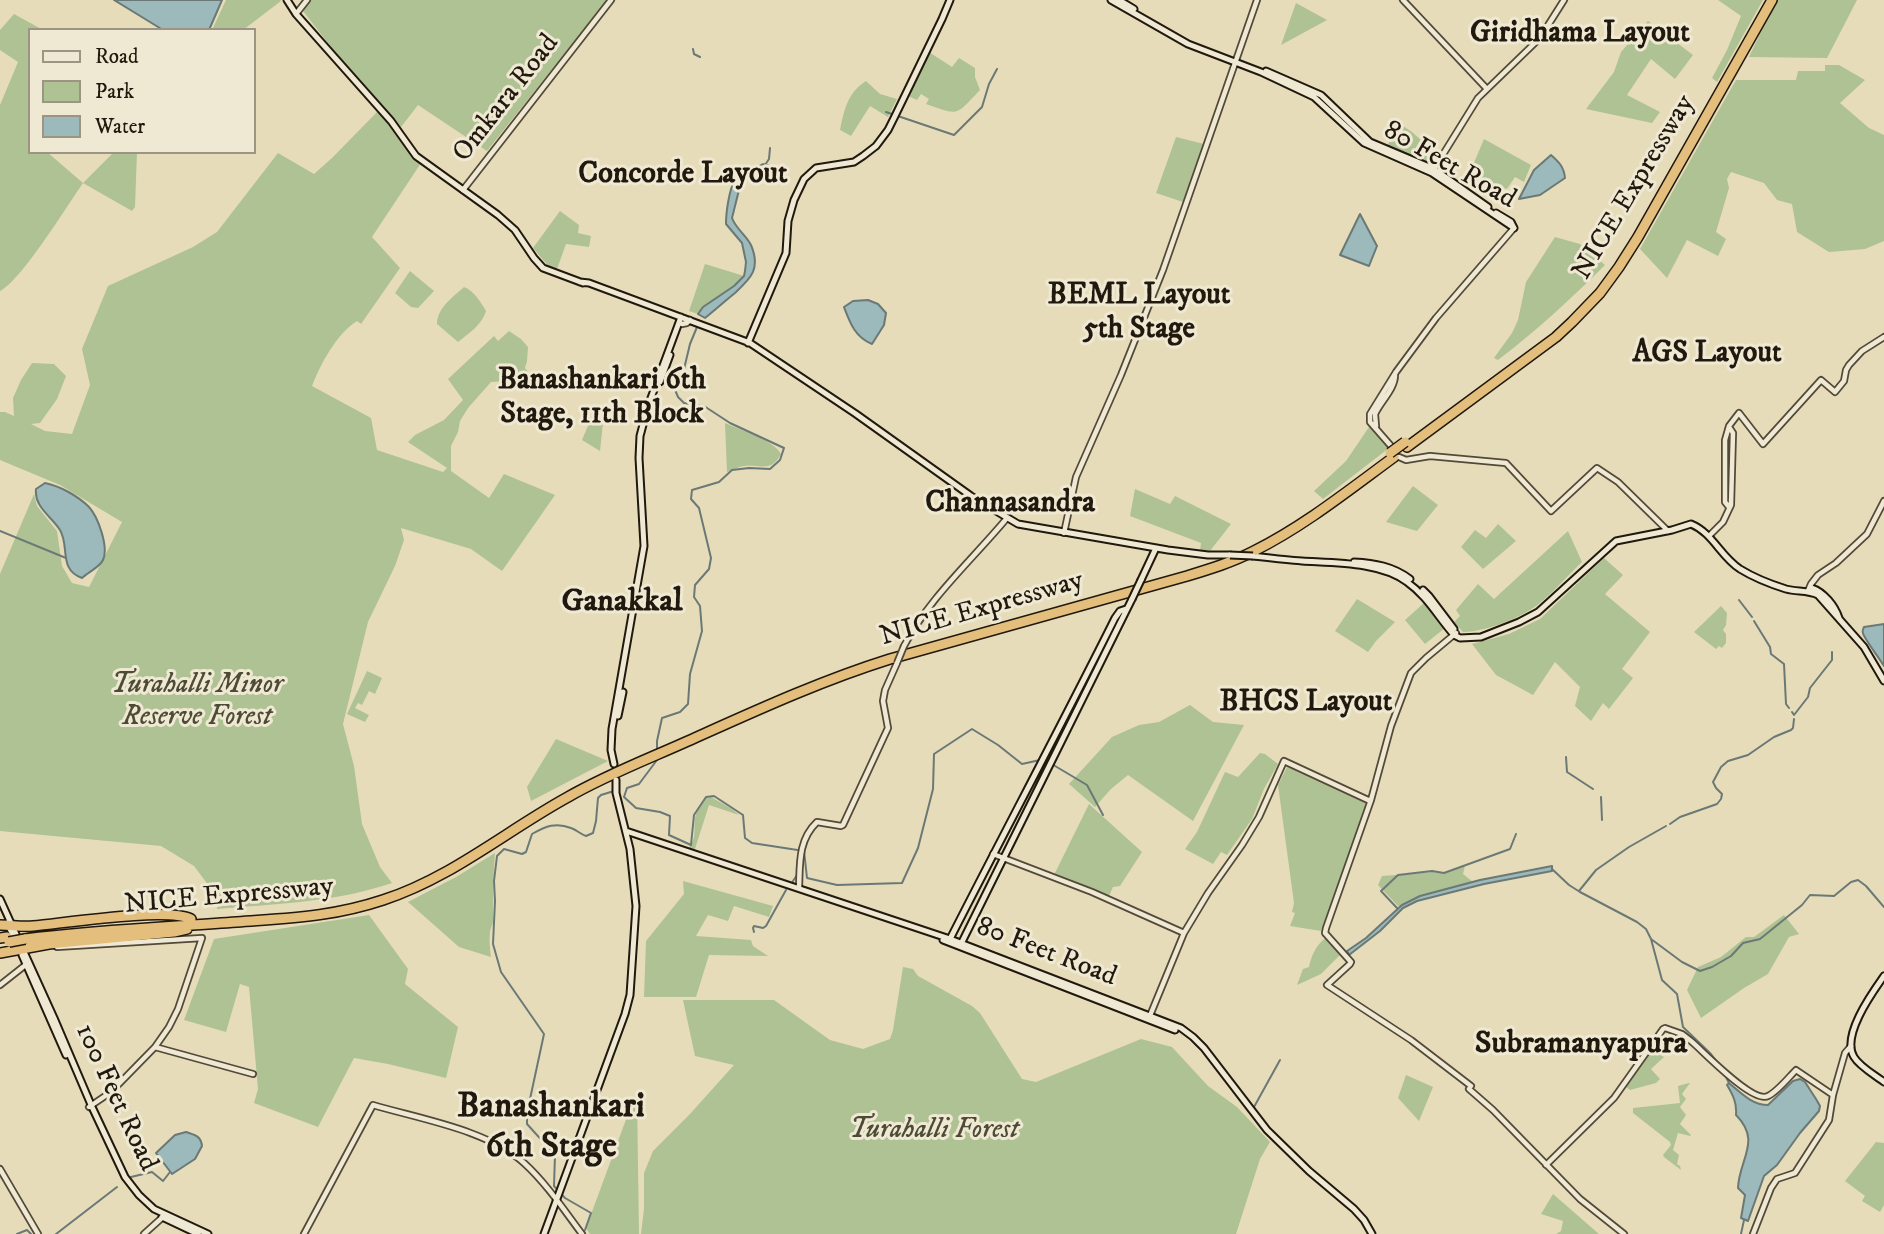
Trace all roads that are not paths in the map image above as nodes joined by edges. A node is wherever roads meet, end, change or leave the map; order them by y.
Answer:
1 (286, 0) edge
2 (307, 0) edge
3 (611, 0) edge
4 (948, 0) edge
5 (1111, 0) edge
6 (1119, 0) edge
7 (1257, 0) edge
8 (1403, 0) edge
9 (1564, 0) edge
10 (1770, 0) edge
11 (296, 11) junction
12 (1236, 60) junction
13 (1487, 89) junction
14 (1434, 169) junction
15 (463, 190) junction
16 (1514, 228) junction
17 (686, 320) junction
18 (1884, 337) edge
19 (748, 343) junction
20 (1393, 454) junction
21 (1884, 502) edge
22 (1007, 518) junction
23 (1666, 530) junction
24 (1064, 533) junction
25 (1710, 535) junction
26 (1156, 548) junction
27 (1809, 589) junction
28 (1455, 634) junction
29 (1884, 681) edge
30 (1046, 762) junction
31 (614, 764) dead end
32 (617, 790) dead end
33 (1371, 800) junction
34 (628, 834) junction
35 (993, 854) junction
36 (1004, 858) junction
37 (799, 888) junction
38 (0, 899) edge
39 (0, 904) edge
40 (195, 922) junction
41 (1186, 929) junction
42 (14, 939) edge
43 (949, 941) junction
44 (960, 945) junction
45 (0, 953) edge
46 (27, 963) junction
47 (1884, 976) edge
48 (0, 985) edge
49 (1149, 1018) junction
50 (1851, 1046) junction
51 (155, 1047) junction
52 (253, 1074) dead end
53 (1884, 1082) edge
54 (1833, 1096) junction
55 (90, 1106) junction
56 (1546, 1165) junction
57 (0, 1169) edge
58 (557, 1202) junction
59 (165, 1217) junction
60 (38, 1234) edge
61 (146, 1234) edge
62 (198, 1234) edge
63 (208, 1234) edge
64 (304, 1234) edge
65 (545, 1234) edge
66 (582, 1234) edge
67 (1371, 1234) edge
68 (1624, 1234) edge
69 (1754, 1234) edge

1 - 11 main road
2 - 11 street
3 - 15 street, Omkara Road
4 - 19 main road
5 - 12 main road, 80 Feet Road
6 - 12 main road, 80 Feet Road
7 - 12 street
8 - 13 street
9 - 13 street
10 - 20 highway, NICE Expressway, bridge
11 - 15 main road
12 - 14 main road, 80 Feet Road
12 - 16 main road, 80 Feet Road
12 - 24 street
13 - 14 street
14 - 16 main road, 80 Feet Road
15 - 17 main road
16 - 20 street
17 - 19 main road
17 - 31 main road
18 - 25 street
19 - 22 main road
20 - 23 street
20 - 40 highway, NICE Expressway
21 - 27 street
22 - 24 main road
22 - 37 street, bridge
23 - 25 main road
23 - 28 main road
24 - 26 main road
25 - 27 main road
26 - 28 main road, bridge
26 - 30 main road, bridge
27 - 29 main road
28 - 33 street
30 - 35 main road
30 - 36 main road
32 - 34 main road
33 - 41 street
33 - 56 street
34 - 37 main road, 80 Feet Road
34 - 43 main road, 80 Feet Road
34 - 58 main road
35 - 36 street
35 - 43 main road
36 - 41 street
36 - 44 main road
37 - 43 main road, 80 Feet Road
38 - 42 main road
39 - 42 main road
40 - 42 highway, NICE Expressway
40 - 42 highway
41 - 49 street
42 - 45 highway
42 - 46 main road, 100 Feet Road
42 - 51 street
43 - 44 main road, 80 Feet Road
44 - 49 main road, 80 Feet Road
46 - 48 street
46 - 55 main road, 100 Feet Road
47 - 50 main road
49 - 67 main road, 80 Feet Road
50 - 53 main road
50 - 54 street
51 - 52 street
51 - 55 street
54 - 56 street
54 - 69 street
55 - 59 main road, 100 Feet Road
56 - 68 street
57 - 60 street
58 - 64 street
58 - 65 main road
58 - 66 street
59 - 61 street
59 - 62 main road, 100 Feet Road
59 - 63 main road, 100 Feet Road

